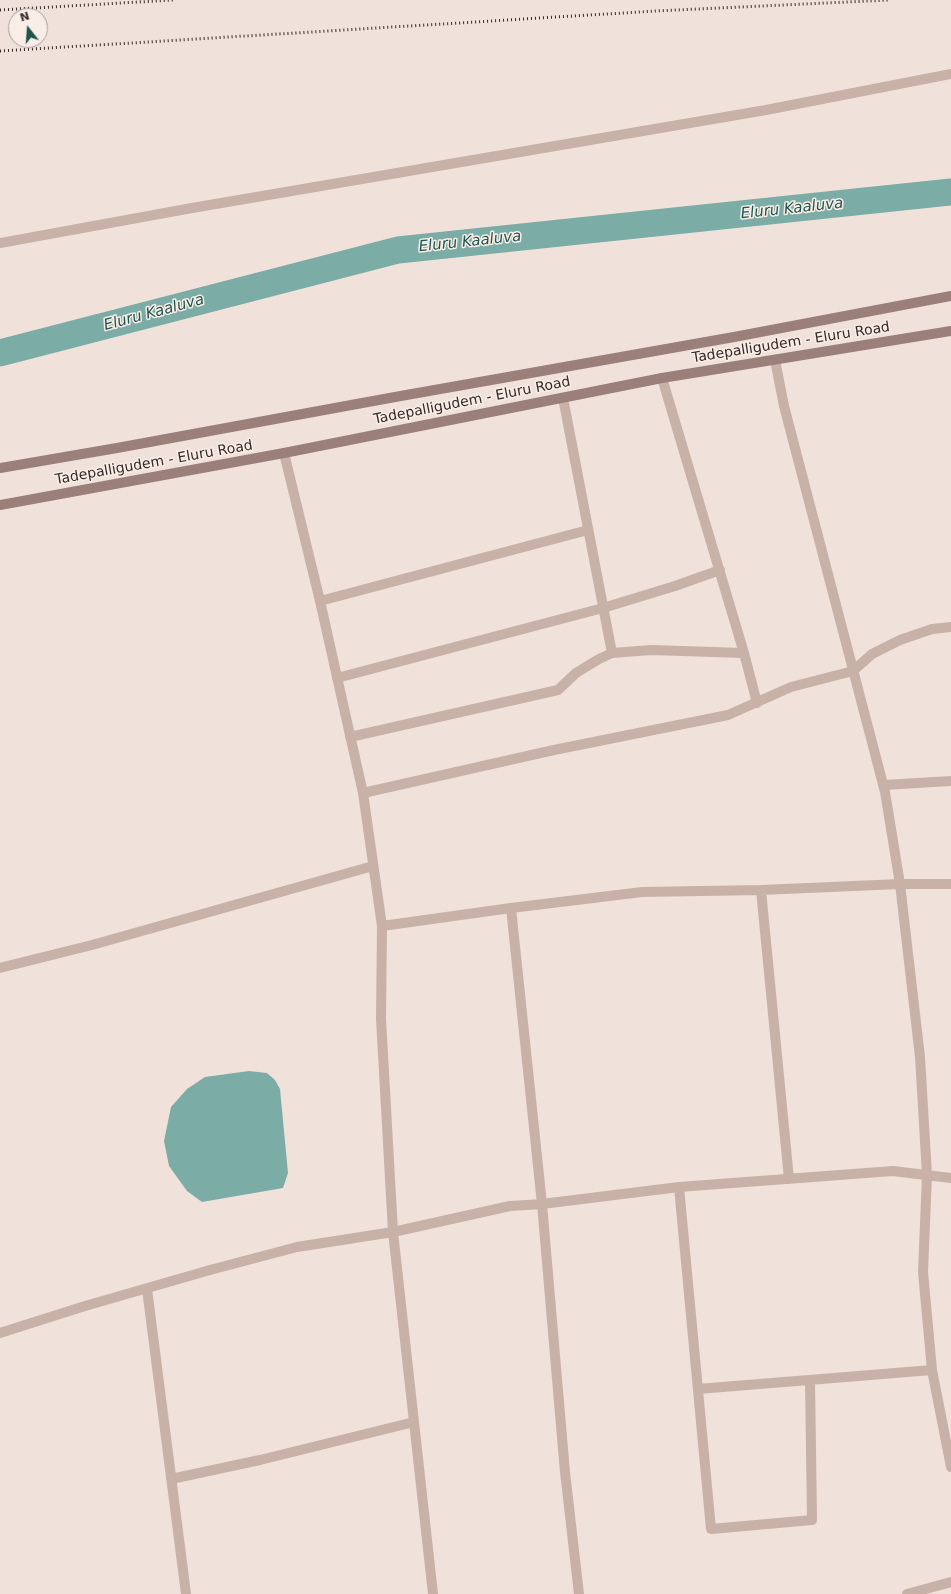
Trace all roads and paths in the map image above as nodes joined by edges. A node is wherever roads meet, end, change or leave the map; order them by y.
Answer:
1 (951, 74) edge
2 (0, 243) edge
3 (951, 296) edge
4 (951, 331) edge
5 (775, 360) junction
6 (662, 378) junction
7 (563, 398) junction
8 (284, 453) junction
9 (0, 468) edge
10 (0, 505) edge
11 (588, 530) junction
12 (720, 570) junction
13 (320, 601) junction
14 (603, 608) junction
15 (951, 627) edge
16 (744, 652) junction
17 (612, 653) junction
18 (853, 670) junction
19 (337, 678) junction
20 (757, 703) junction
21 (350, 737) junction
22 (951, 781) edge
23 (884, 785) junction
24 (363, 793) junction
25 (373, 866) junction
26 (900, 884) junction
27 (951, 884) edge
28 (761, 890) junction
29 (511, 908) junction
30 (382, 926) junction
31 (0, 968) edge
32 (927, 1175) junction
33 (951, 1178) edge
34 (789, 1179) junction
35 (679, 1187) junction
36 (542, 1204) junction
37 (393, 1232) junction
38 (147, 1288) junction
39 (0, 1333) edge
40 (932, 1370) junction
41 (810, 1380) junction
42 (698, 1389) junction
43 (414, 1422) junction
44 (951, 1467) edge
45 (171, 1479) junction
46 (951, 1582) edge
47 (186, 1594) edge
48 (433, 1594) edge
49 (578, 1594) edge
50 (907, 1594) edge

1 - 2 street
3 - 9 main road, Tadepalligudem - Eluru Road
4 - 5 main road, Tadepalligudem - Eluru Road
5 - 6 main road, Tadepalligudem - Eluru Road
5 - 18 street
6 - 7 main road, Tadepalligudem - Eluru Road
6 - 12 street
7 - 8 main road, Tadepalligudem - Eluru Road
7 - 11 street
8 - 10 main road, Tadepalligudem - Eluru Road
8 - 13 street
11 - 13 street
11 - 14 street
12 - 14 street
12 - 16 street
13 - 19 street
14 - 17 street
14 - 19 street
15 - 18 street
16 - 17 street
16 - 20 street
17 - 21 street
18 - 20 street
18 - 23 street
19 - 21 street
20 - 24 street
21 - 24 street
22 - 23 street
23 - 26 street
24 - 25 street
25 - 30 street
25 - 31 street
26 - 27 street
26 - 28 street
26 - 32 street
28 - 29 street
28 - 34 street
29 - 30 street
29 - 36 street
30 - 37 street
32 - 33 street
32 - 34 street
32 - 40 street
34 - 35 street
35 - 36 street
35 - 42 street
36 - 37 street
36 - 49 street
37 - 38 street
37 - 43 street
38 - 39 street
38 - 45 street
40 - 41 street
40 - 44 street
41 - 42 street
41 - 42 street
43 - 45 street
43 - 48 street
45 - 47 street
46 - 50 street

